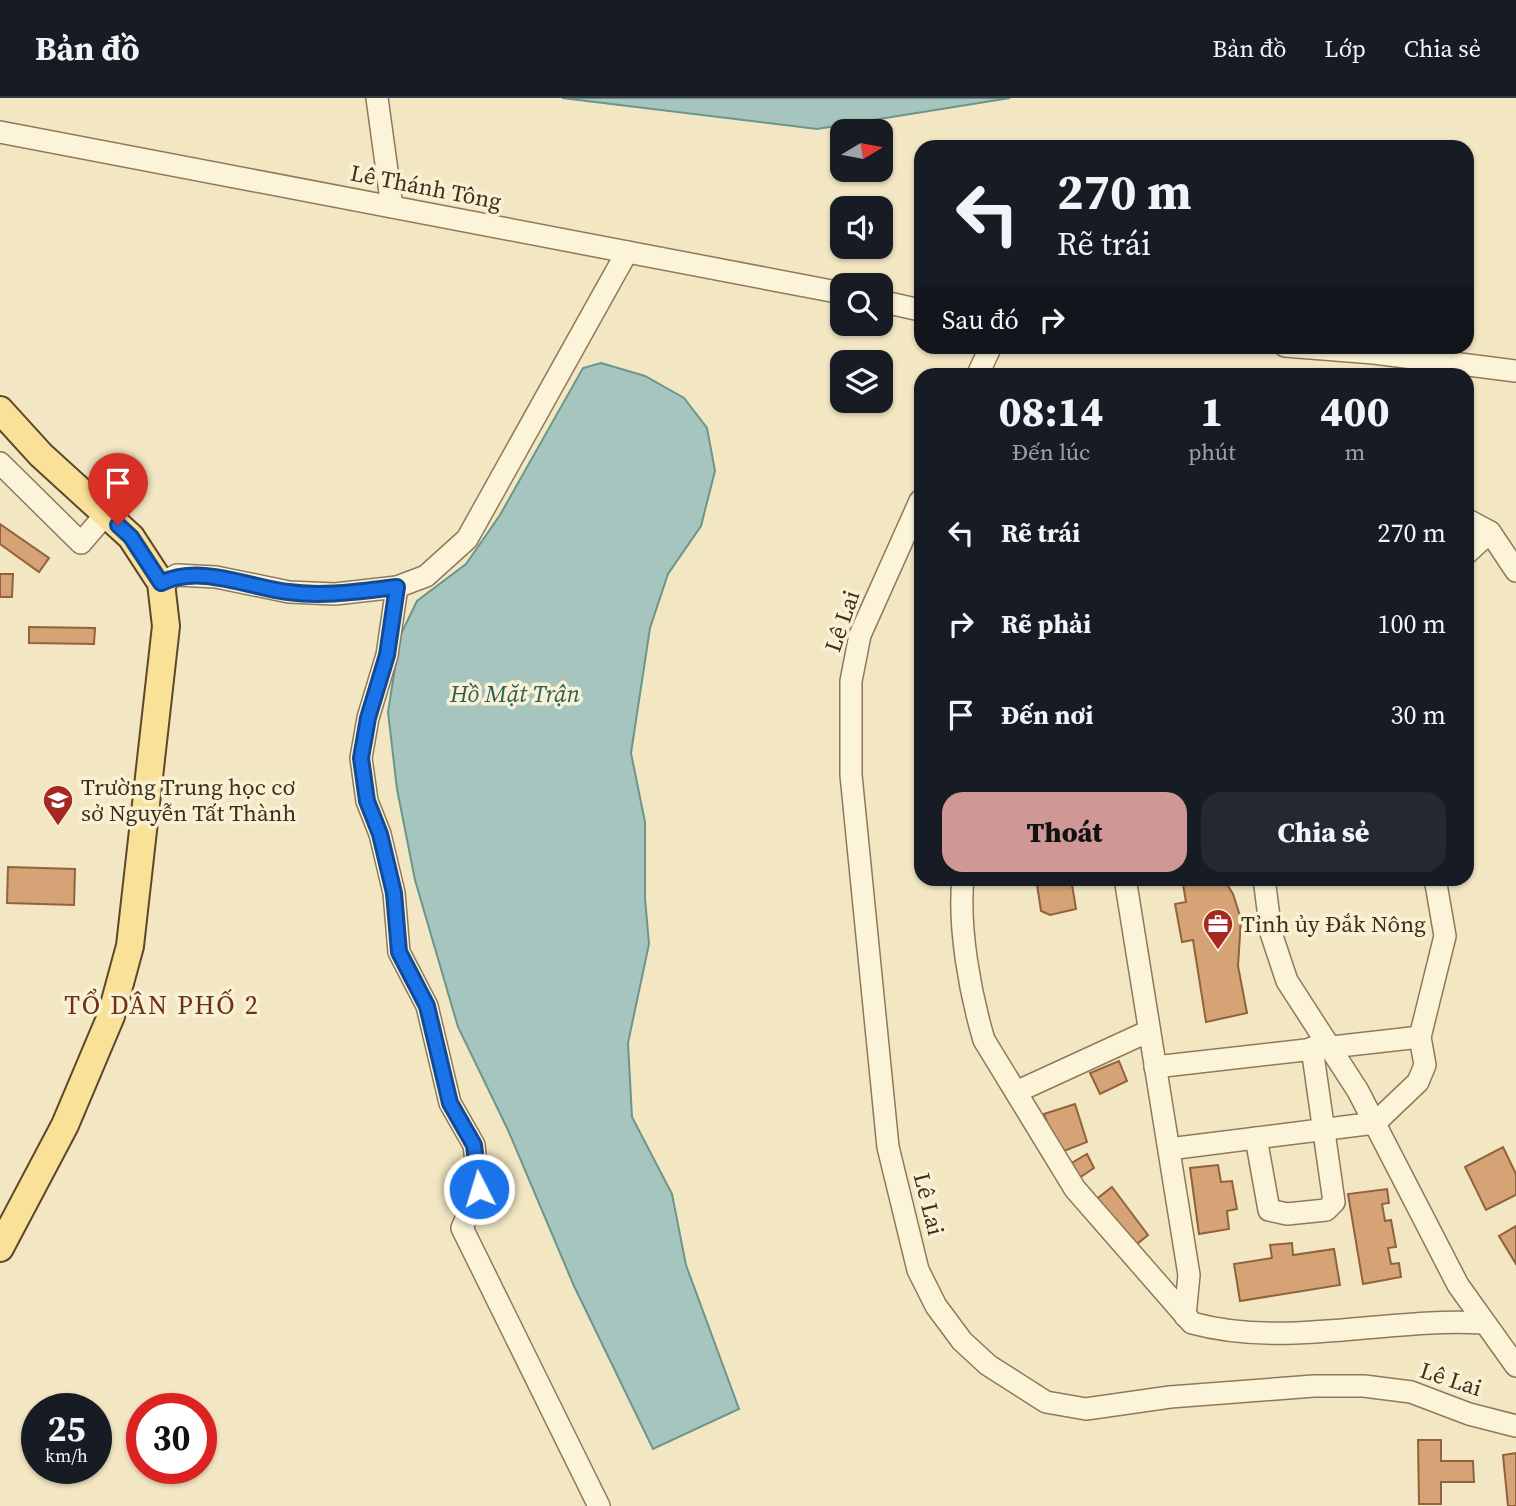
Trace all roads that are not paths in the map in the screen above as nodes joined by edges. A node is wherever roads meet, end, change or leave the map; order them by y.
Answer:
1 (377, 98) edge
2 (0, 132) edge
3 (392, 207) junction
4 (627, 252) junction
5 (830, 291) edge
6 (893, 304) edge
7 (914, 309) edge
8 (1382, 354) edge
9 (1516, 371) edge
10 (0, 410) edge
11 (0, 463) edge
12 (106, 514) junction
13 (1474, 523) edge
14 (1490, 531) junction
15 (1474, 546) edge
16 (911, 548) edge
17 (1516, 571) edge
18 (161, 583) junction
19 (397, 587) junction
20 (963, 886) edge
21 (1126, 886) edge
22 (1265, 886) edge
23 (1436, 886) edge
24 (1150, 1031) junction
25 (1420, 1037) junction
26 (1321, 1046) junction
27 (1155, 1067) junction
28 (1016, 1092) junction
29 (1375, 1123) junction
30 (1326, 1129) junction
31 (1256, 1138) junction
32 (1169, 1149) junction
33 (0, 1248) edge
34 (1185, 1316) junction
35 (1483, 1323) junction
36 (1516, 1366) edge
37 (1516, 1426) edge
38 (599, 1506) edge

1 - 3 street
2 - 3 street, Lê Thánh Tông
3 - 4 street, Lê Thánh Tông
4 - 5 street, Lê Thánh Tông
4 - 19 street
6 - 7 street
8 - 9 street
10 - 12 main road
11 - 12 street
12 - 18 main road
13 - 14 street
14 - 15 street
14 - 17 street
16 - 37 street, Lê Lai
18 - 19 street
18 - 33 main road
19 - 38 street
20 - 28 street
21 - 24 street
22 - 26 street
23 - 25 street
24 - 27 street
24 - 28 street
25 - 26 street
25 - 29 street
26 - 27 street
26 - 29 street
26 - 30 street
27 - 32 street
28 - 34 street
29 - 30 street
29 - 35 street
30 - 31 street
30 - 31 street
31 - 32 street
32 - 34 street
34 - 35 street
35 - 36 street

